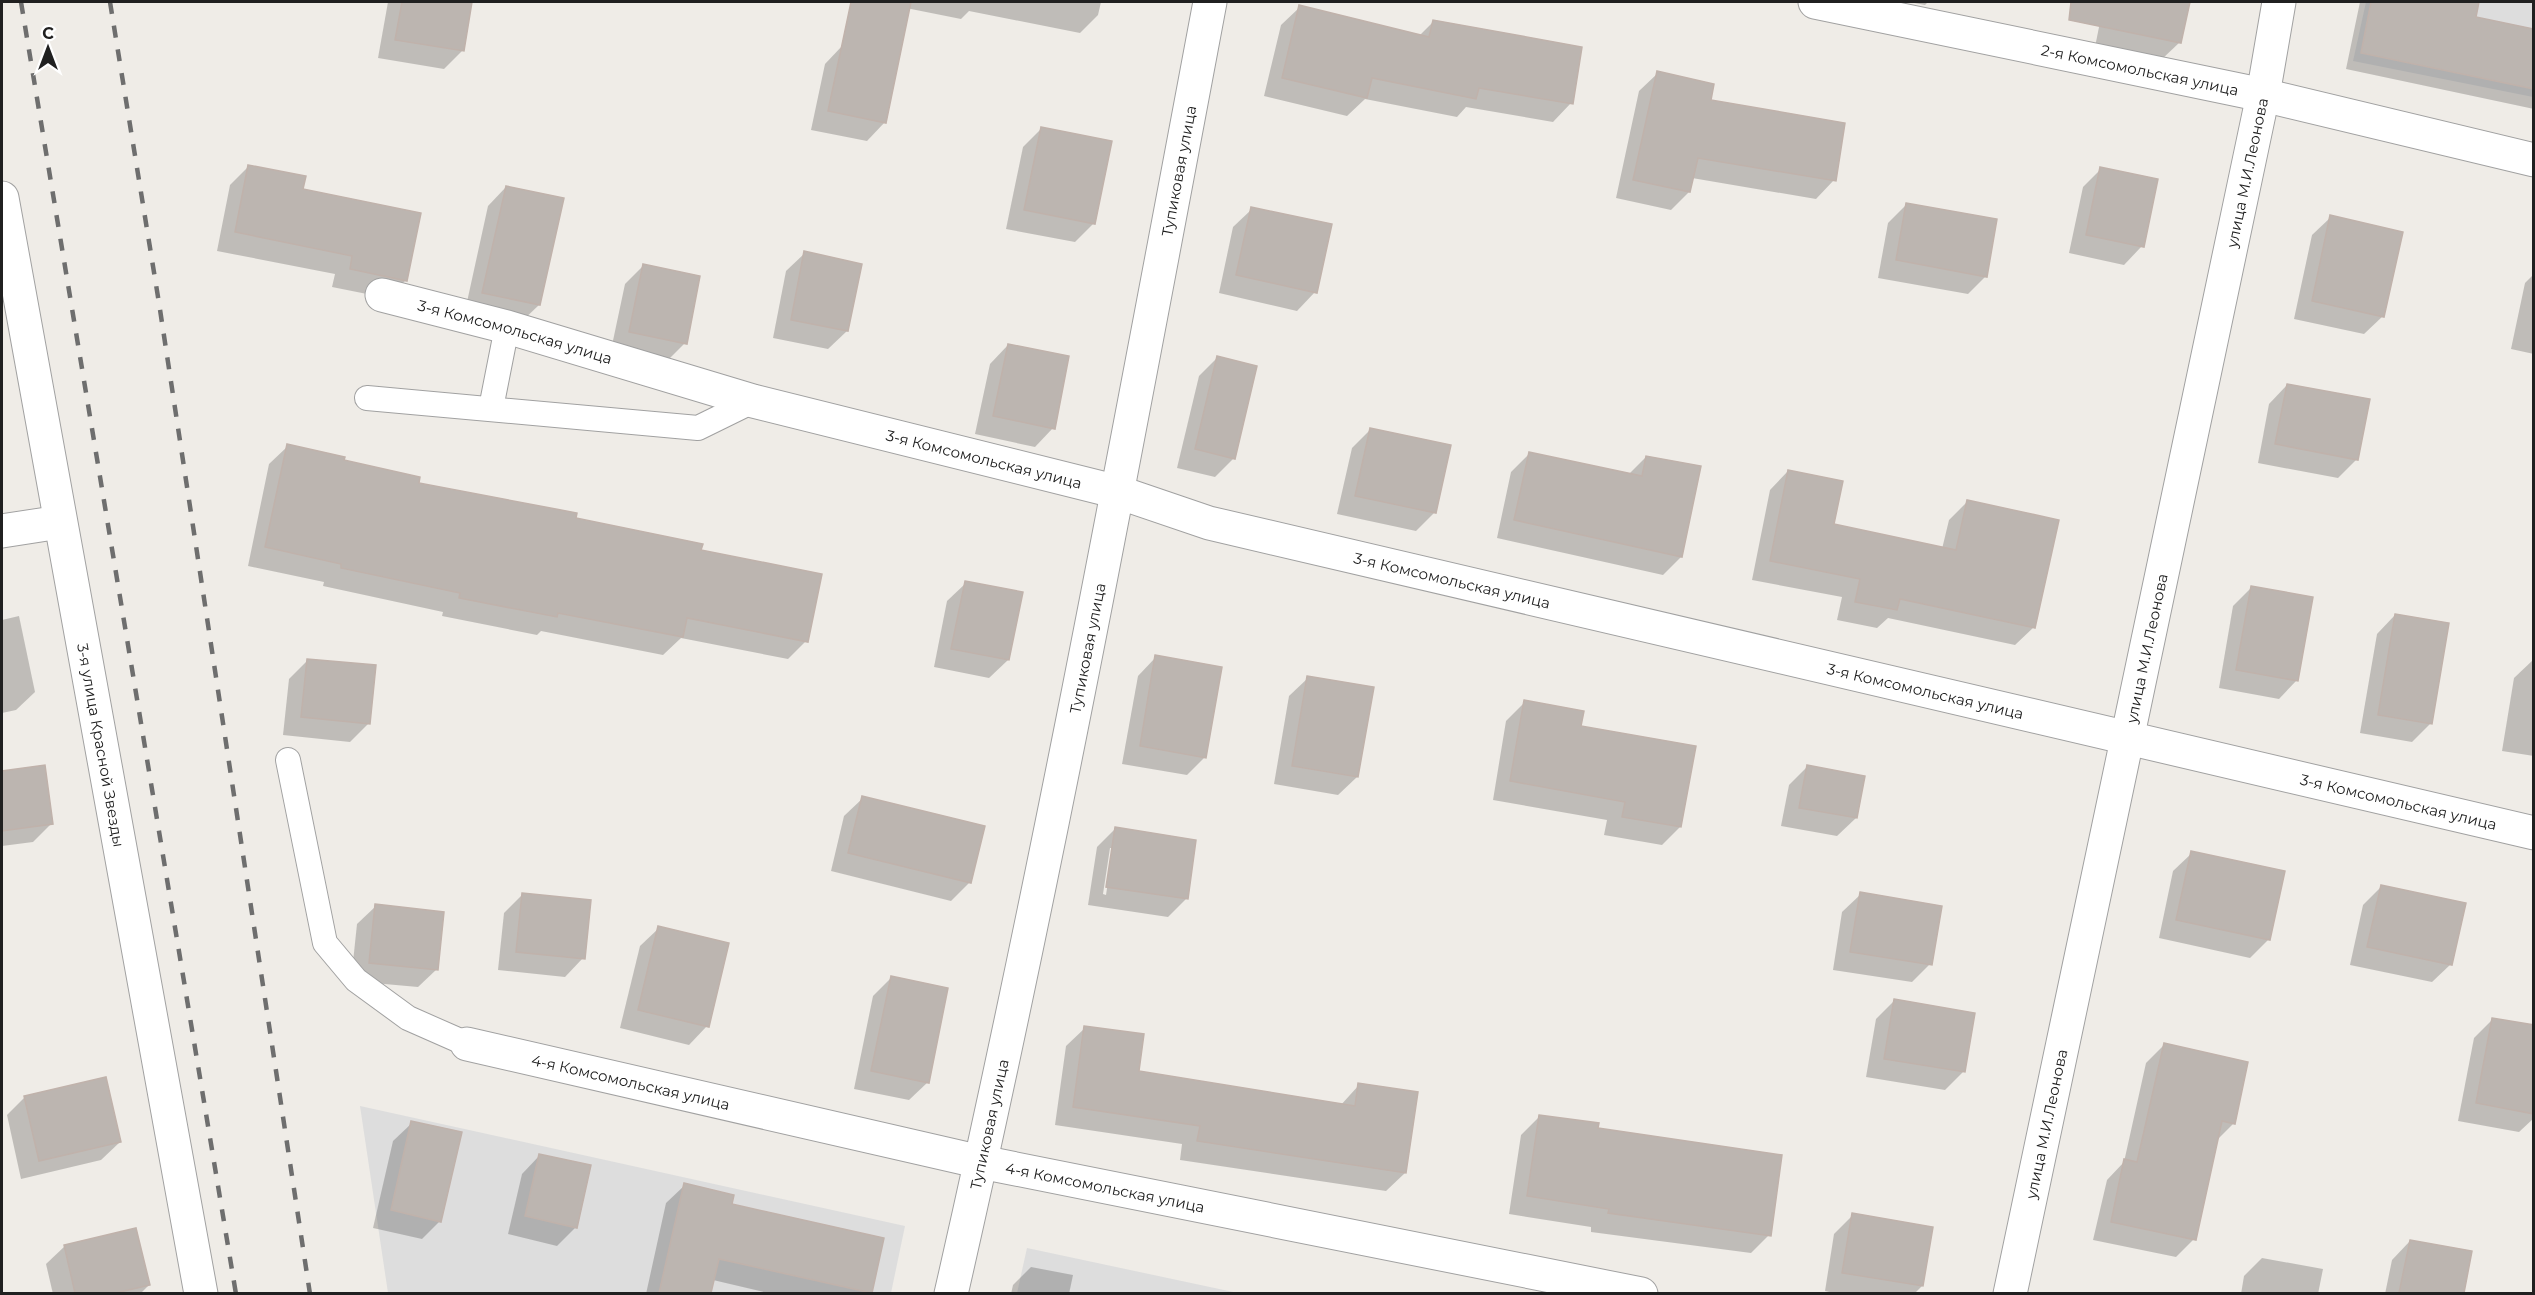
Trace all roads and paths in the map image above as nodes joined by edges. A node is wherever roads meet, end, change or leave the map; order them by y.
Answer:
1 (1210, 2) edge
2 (1815, 2) edge
3 (2279, 2) edge
4 (2263, 95) junction
5 (2534, 160) edge
6 (2, 198) edge
7 (382, 295) dead end
8 (507, 327) junction
9 (367, 398) dead end
10 (753, 401) junction
11 (491, 408) junction
12 (1118, 492) junction
13 (60, 522) junction
14 (2, 531) edge
15 (2126, 737) junction
16 (288, 760) dead end
17 (2534, 833) edge
18 (467, 1044) joint
19 (981, 1162) junction
20 (201, 1293) edge
21 (951, 1293) edge
22 (1641, 1293) edge
23 (2010, 1293) edge

1 - 12 street, Тупиковая улица
2 - 4 street, 2-я Комсомольская улица
3 - 4 street, улица М.И.Леонова
4 - 5 street, 2-я Комсомольская улица
4 - 15 street, улица М.И.Леонова
6 - 13 street, 3-я улица Красной Звезды
7 - 8 street, 3-я Комсомольская улица
8 - 10 street, 3-я Комсомольская улица
8 - 11 lane
9 - 11 lane
10 - 11 lane
10 - 12 street, 3-я Комсомольская улица
12 - 15 street, 3-я Комсомольская улица
12 - 19 street, Тупиковая улица
13 - 14 street
13 - 20 street, 3-я улица Красной Звезды
15 - 17 street, 3-я Комсомольская улица
15 - 23 street, улица М.И.Леонова
16 - 18 lane
18 - 19 street, 4-я Комсомольская улица
19 - 21 street, Тупиковая улица
19 - 22 street, 4-я Комсомольская улица

